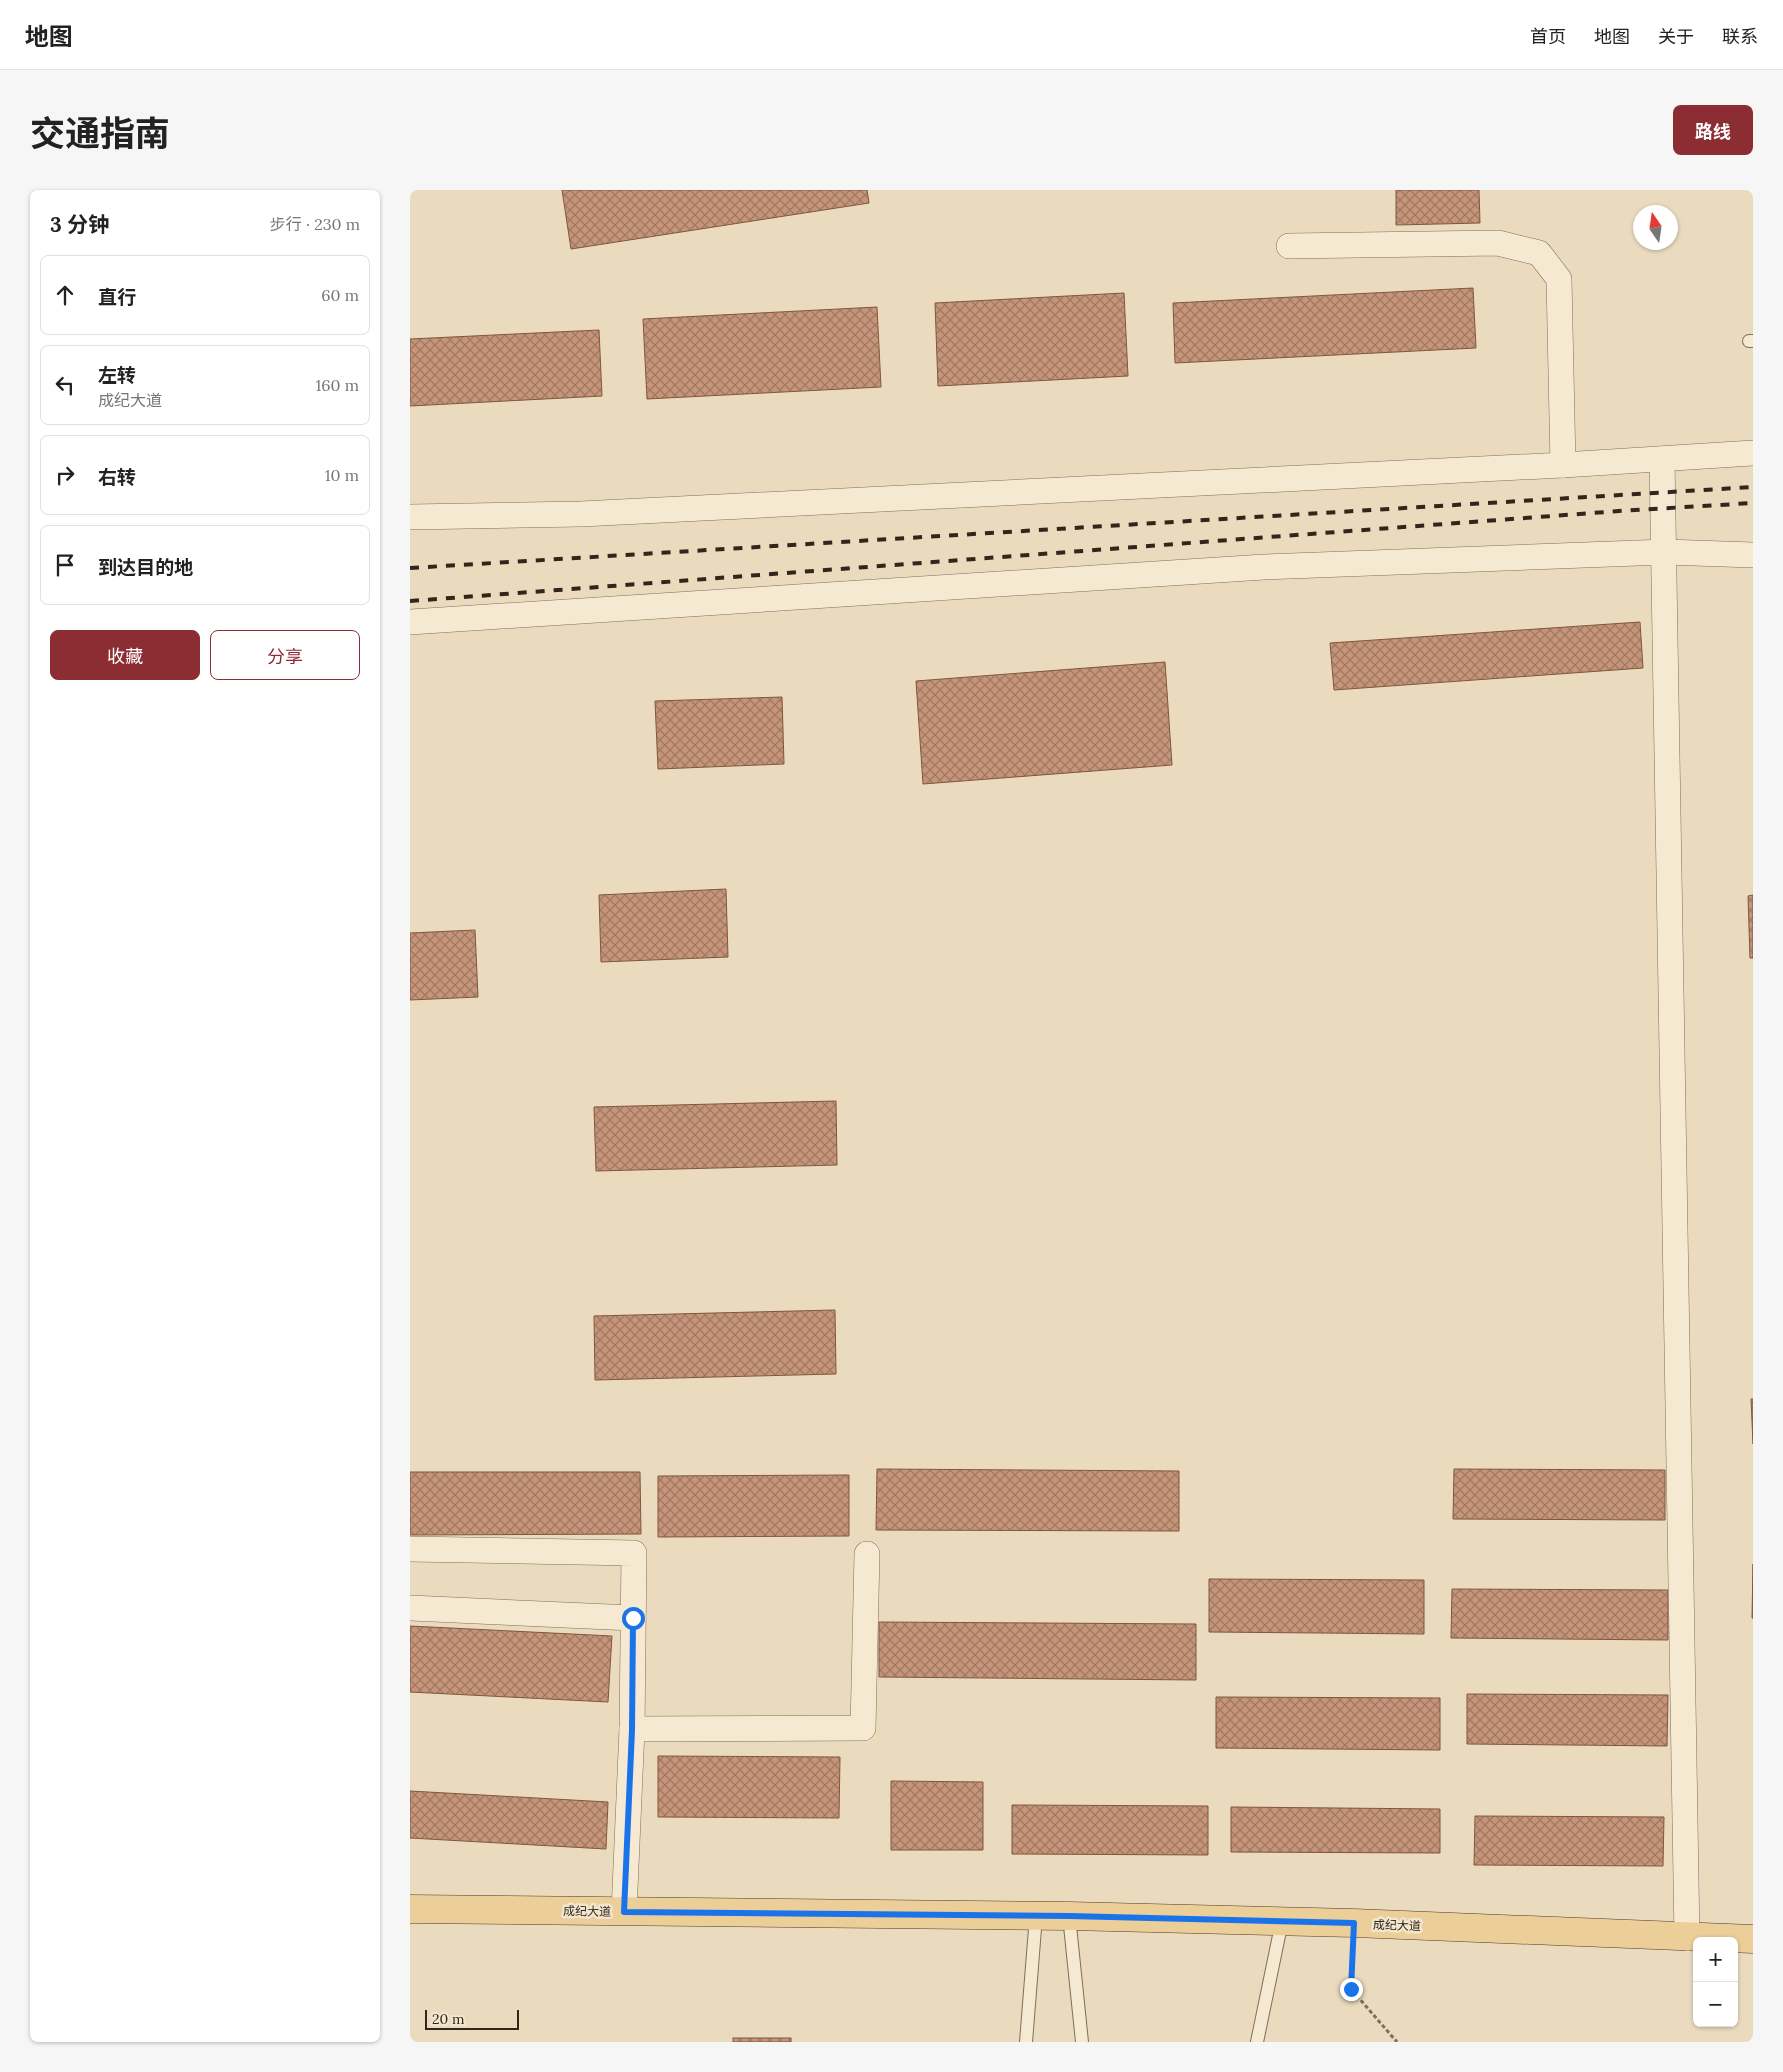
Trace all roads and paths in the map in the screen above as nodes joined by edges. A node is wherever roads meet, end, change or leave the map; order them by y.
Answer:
1 (1289, 246) dead end
2 (1753, 453) edge
3 (1662, 459) junction
4 (1563, 465) junction
5 (410, 517) edge
6 (1665, 552) junction
7 (1753, 555) edge
8 (410, 622) edge
9 (410, 1550) edge
10 (867, 1554) dead end
11 (410, 1608) edge
12 (633, 1618) junction
13 (632, 1730) junction
14 (410, 1909) edge
15 (624, 1912) junction
16 (1036, 1916) junction
17 (1069, 1916) junction
18 (1282, 1921) junction
19 (1354, 1923) junction
20 (1687, 1938) junction
21 (1753, 1939) edge
22 (1026, 2042) edge
23 (1082, 2042) edge
24 (1257, 2042) edge
25 (1397, 2042) edge

1 - 4 street
2 - 3 street
3 - 4 street
3 - 6 street
4 - 5 street
6 - 7 street
6 - 8 street
6 - 20 street
9 - 12 street
10 - 13 street
11 - 12 street
12 - 13 street
13 - 15 street
14 - 15 main road, 成纪大道
15 - 16 main road, 成纪大道
16 - 17 main road, 成纪大道
16 - 22 lane
17 - 18 main road, 成纪大道
17 - 23 lane
18 - 19 main road, 成纪大道
18 - 24 lane
19 - 20 main road, 成纪大道
19 - 25 path
20 - 21 main road, 成纪大道

